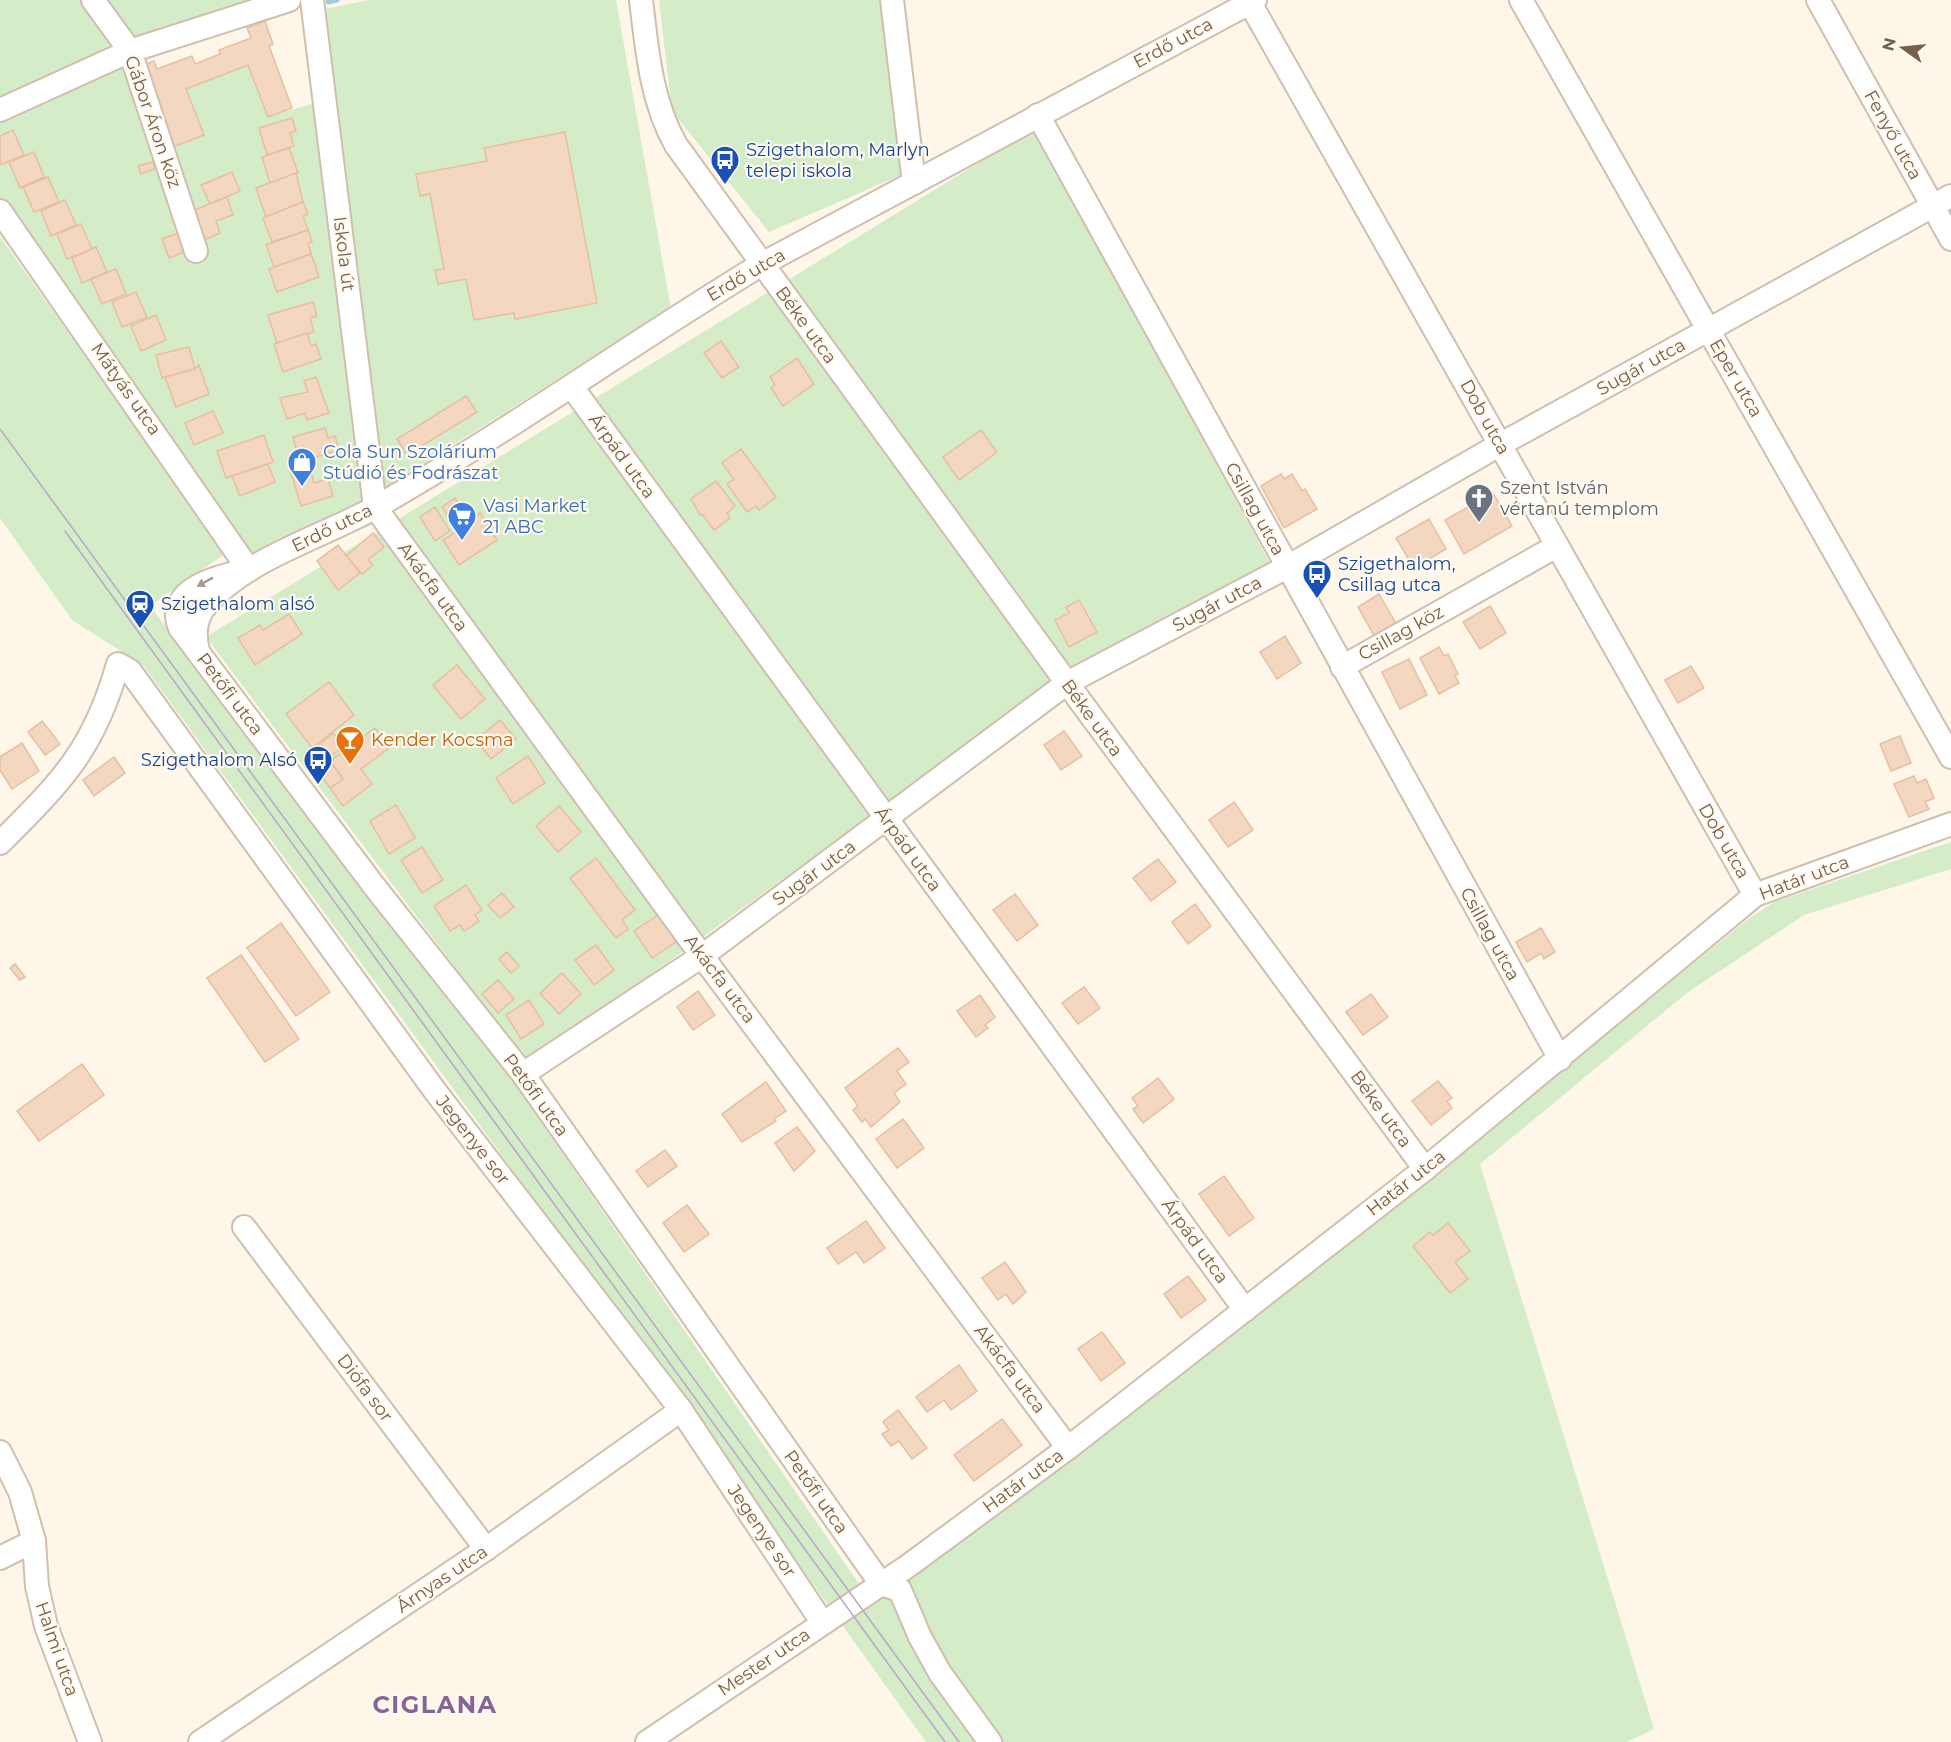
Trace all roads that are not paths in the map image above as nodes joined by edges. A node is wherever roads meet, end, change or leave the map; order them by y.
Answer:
1 (93, 0) edge
2 (289, 0) edge
3 (312, 0) edge
4 (641, 0) edge
5 (892, 0) edge
6 (1521, 0) edge
7 (1818, 0) edge
8 (1252, 1) edge
9 (130, 51) junction
10 (0, 110) edge
11 (1038, 115) junction
12 (914, 183) junction
13 (1942, 202) edge
14 (0, 211) edge
15 (1951, 239) edge
16 (196, 251) dead end
17 (762, 264) junction
18 (1708, 329) junction
19 (572, 387) junction
20 (1501, 444) junction
21 (375, 507) junction
22 (1555, 547) junction
23 (1287, 567) junction
24 (249, 570) junction
25 (178, 622) joint
26 (198, 651) junction
27 (1342, 667) junction
28 (1067, 683) junction
29 (1951, 757) edge
30 (886, 820) junction
31 (1951, 824) edge
32 (0, 843) edge
33 (1755, 895) junction
34 (702, 956) junction
35 (1560, 1059) junction
36 (523, 1074) junction
37 (1425, 1169) junction
38 (244, 1227) dead end
39 (1245, 1310) junction
40 (681, 1410) junction
41 (1068, 1448) junction
42 (0, 1452) edge
43 (34, 1540) junction
44 (486, 1549) junction
45 (0, 1558) edge
46 (881, 1584) junction
47 (822, 1622) junction
48 (90, 1742) edge
49 (200, 1742) edge
50 (647, 1742) edge
51 (990, 1742) edge

1 - 9 street, Gábor Áron köz
2 - 9 street
3 - 21 street, Iskola út
4 - 17 street, Béke utca
5 - 12 street
6 - 18 street, Eper utca
7 - 13 street, Fenyő utca
8 - 11 street, Erdő utca
8 - 20 street, Dob utca
9 - 10 street
9 - 16 street, Gábor Áron köz
11 - 12 street, Erdő utca
11 - 23 street, Csillag utca
12 - 17 street, Erdő utca
13 - 15 street, Fenyő utca
13 - 18 street, Sugár utca
14 - 24 street, Mátyás utca
17 - 19 street, Erdő utca
17 - 28 street, Béke utca
18 - 20 street, Sugár utca
18 - 29 street, Eper utca
19 - 21 street, Erdő utca
19 - 30 street, Árpád utca
20 - 22 street, Dob utca
20 - 23 street, Sugár utca
21 - 24 street, Erdő utca
21 - 34 street, Akácfa utca
22 - 27 street, Csillag köz
22 - 33 street, Dob utca
23 - 27 street, Csillag utca
23 - 28 street, Sugár utca
24 -> 25 street, Erdő utca
24 - 26 street, Erdő utca
25 - 26 street, Petőfi utca
26 - 36 street, Petőfi utca
27 - 35 street, Csillag utca
28 - 30 street, Sugár utca
28 - 37 street, Béke utca
30 - 34 street, Sugár utca
30 - 39 street, Árpád utca
31 - 33 street, Határ utca
32 - 40 street, Jegenye sor
33 - 35 street, Határ utca
34 - 36 street, Sugár utca
34 - 41 street, Akácfa utca
35 - 37 street, Határ utca
36 - 46 street, Petőfi utca
37 - 39 street, Határ utca
38 - 44 street, Diófa sor
39 - 41 street, Határ utca
40 - 44 street, Árnyas utca
40 - 47 street, Jegenye sor
41 - 46 street, Határ utca
42 - 43 street, Halmi utca
43 - 45 street
43 - 48 street, Halmi utca
44 - 49 street, Árnyas utca
46 - 47 street, Mester utca
46 - 51 street
47 - 50 street, Mester utca

